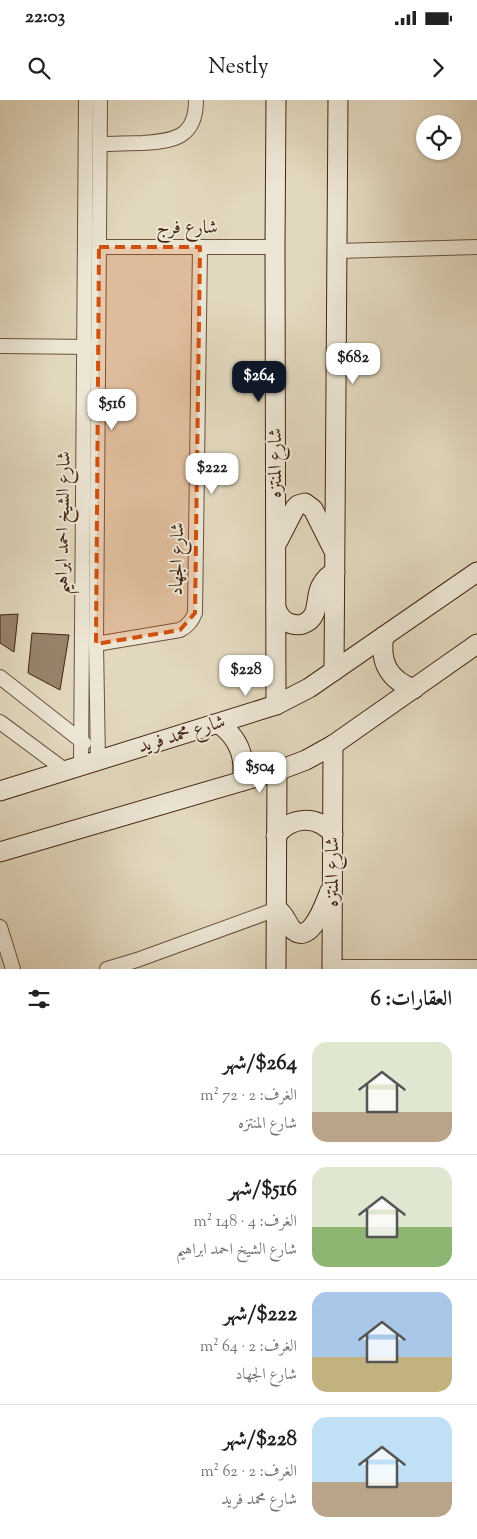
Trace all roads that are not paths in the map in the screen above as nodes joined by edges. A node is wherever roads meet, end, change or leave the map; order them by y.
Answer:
1 (86, 100) edge
2 (100, 100) edge
3 (196, 100) edge
4 (276, 100) edge
5 (338, 100) edge
6 (100, 144) junction
7 (99, 247) junction
8 (200, 247) junction
9 (275, 247) junction
10 (477, 247) edge
11 (338, 251) junction
12 (0, 346) edge
13 (84, 347) junction
14 (98, 348) junction
15 (276, 544) junction
16 (335, 552) junction
17 (335, 572) junction
18 (477, 572) edge
19 (276, 608) junction
20 (384, 636) junction
21 (96, 644) junction
22 (477, 644) edge
23 (334, 671) junction
24 (0, 677) edge
25 (414, 689) junction
26 (276, 706) junction
27 (0, 722) edge
28 (219, 724) junction
29 (80, 739) junction
30 (333, 745) junction
31 (82, 766) junction
32 (277, 771) junction
33 (242, 781) junction
34 (0, 791) edge
35 (333, 834) junction
36 (276, 836) junction
37 (0, 852) edge
38 (333, 886) junction
39 (276, 909) junction
40 (0, 927) edge
41 (138, 964) edge
42 (477, 966) edge
43 (332, 968) edge
44 (13, 969) edge
45 (107, 969) edge
46 (276, 969) edge

1 - 13 street, شارع الشيخ احمد ابراهيم
2 - 6 street, شارع الشيخ احمد ابراهيم
3 - 6 street
4 - 9 street, شارع المنتزه
5 - 11 street
6 - 7 street, شارع الشيخ احمد ابراهيم
7 - 8 street, شارع فرج
7 - 14 street, شارع الشيخ احمد ابراهيم
8 - 9 street, شارع فرج
8 - 21 street, شارع الجهاد
9 - 15 street, شارع المنتزه
10 - 11 street
11 - 16 street
12 - 13 street
13 - 14 street
13 - 29 street, شارع الشيخ احمد ابراهيم
14 - 21 street, شارع الشيخ احمد ابراهيم
15 - 16 street
15 - 19 street, شارع المنتزه
16 - 17 street
17 - 19 street
17 - 23 street
18 - 20 street, شارع محمد فريد
19 - 26 street, شارع المنتزه
20 - 23 street, شارع محمد فريد
20 - 25 street
21 - 31 street, شارع الشيخ احمد ابراهيم
22 - 25 street
23 - 26 street, شارع محمد فريد
24 - 29 street
25 - 30 street
26 - 28 street, شارع محمد فريد
27 - 31 street
28 - 31 street, شارع محمد فريد
28 - 33 street
29 - 31 street
30 - 32 street
30 - 35 street, شارع المنتزه
31 - 34 street, شارع محمد فريد
32 - 33 street
32 - 36 street
33 - 37 street
35 - 36 street
35 - 38 street, شارع المنتزه
36 - 39 street
38 - 39 street
38 - 43 street, شارع المنتزه
39 - 41 street
39 - 46 street
40 - 44 street
41 - 45 street
42 - 43 street

